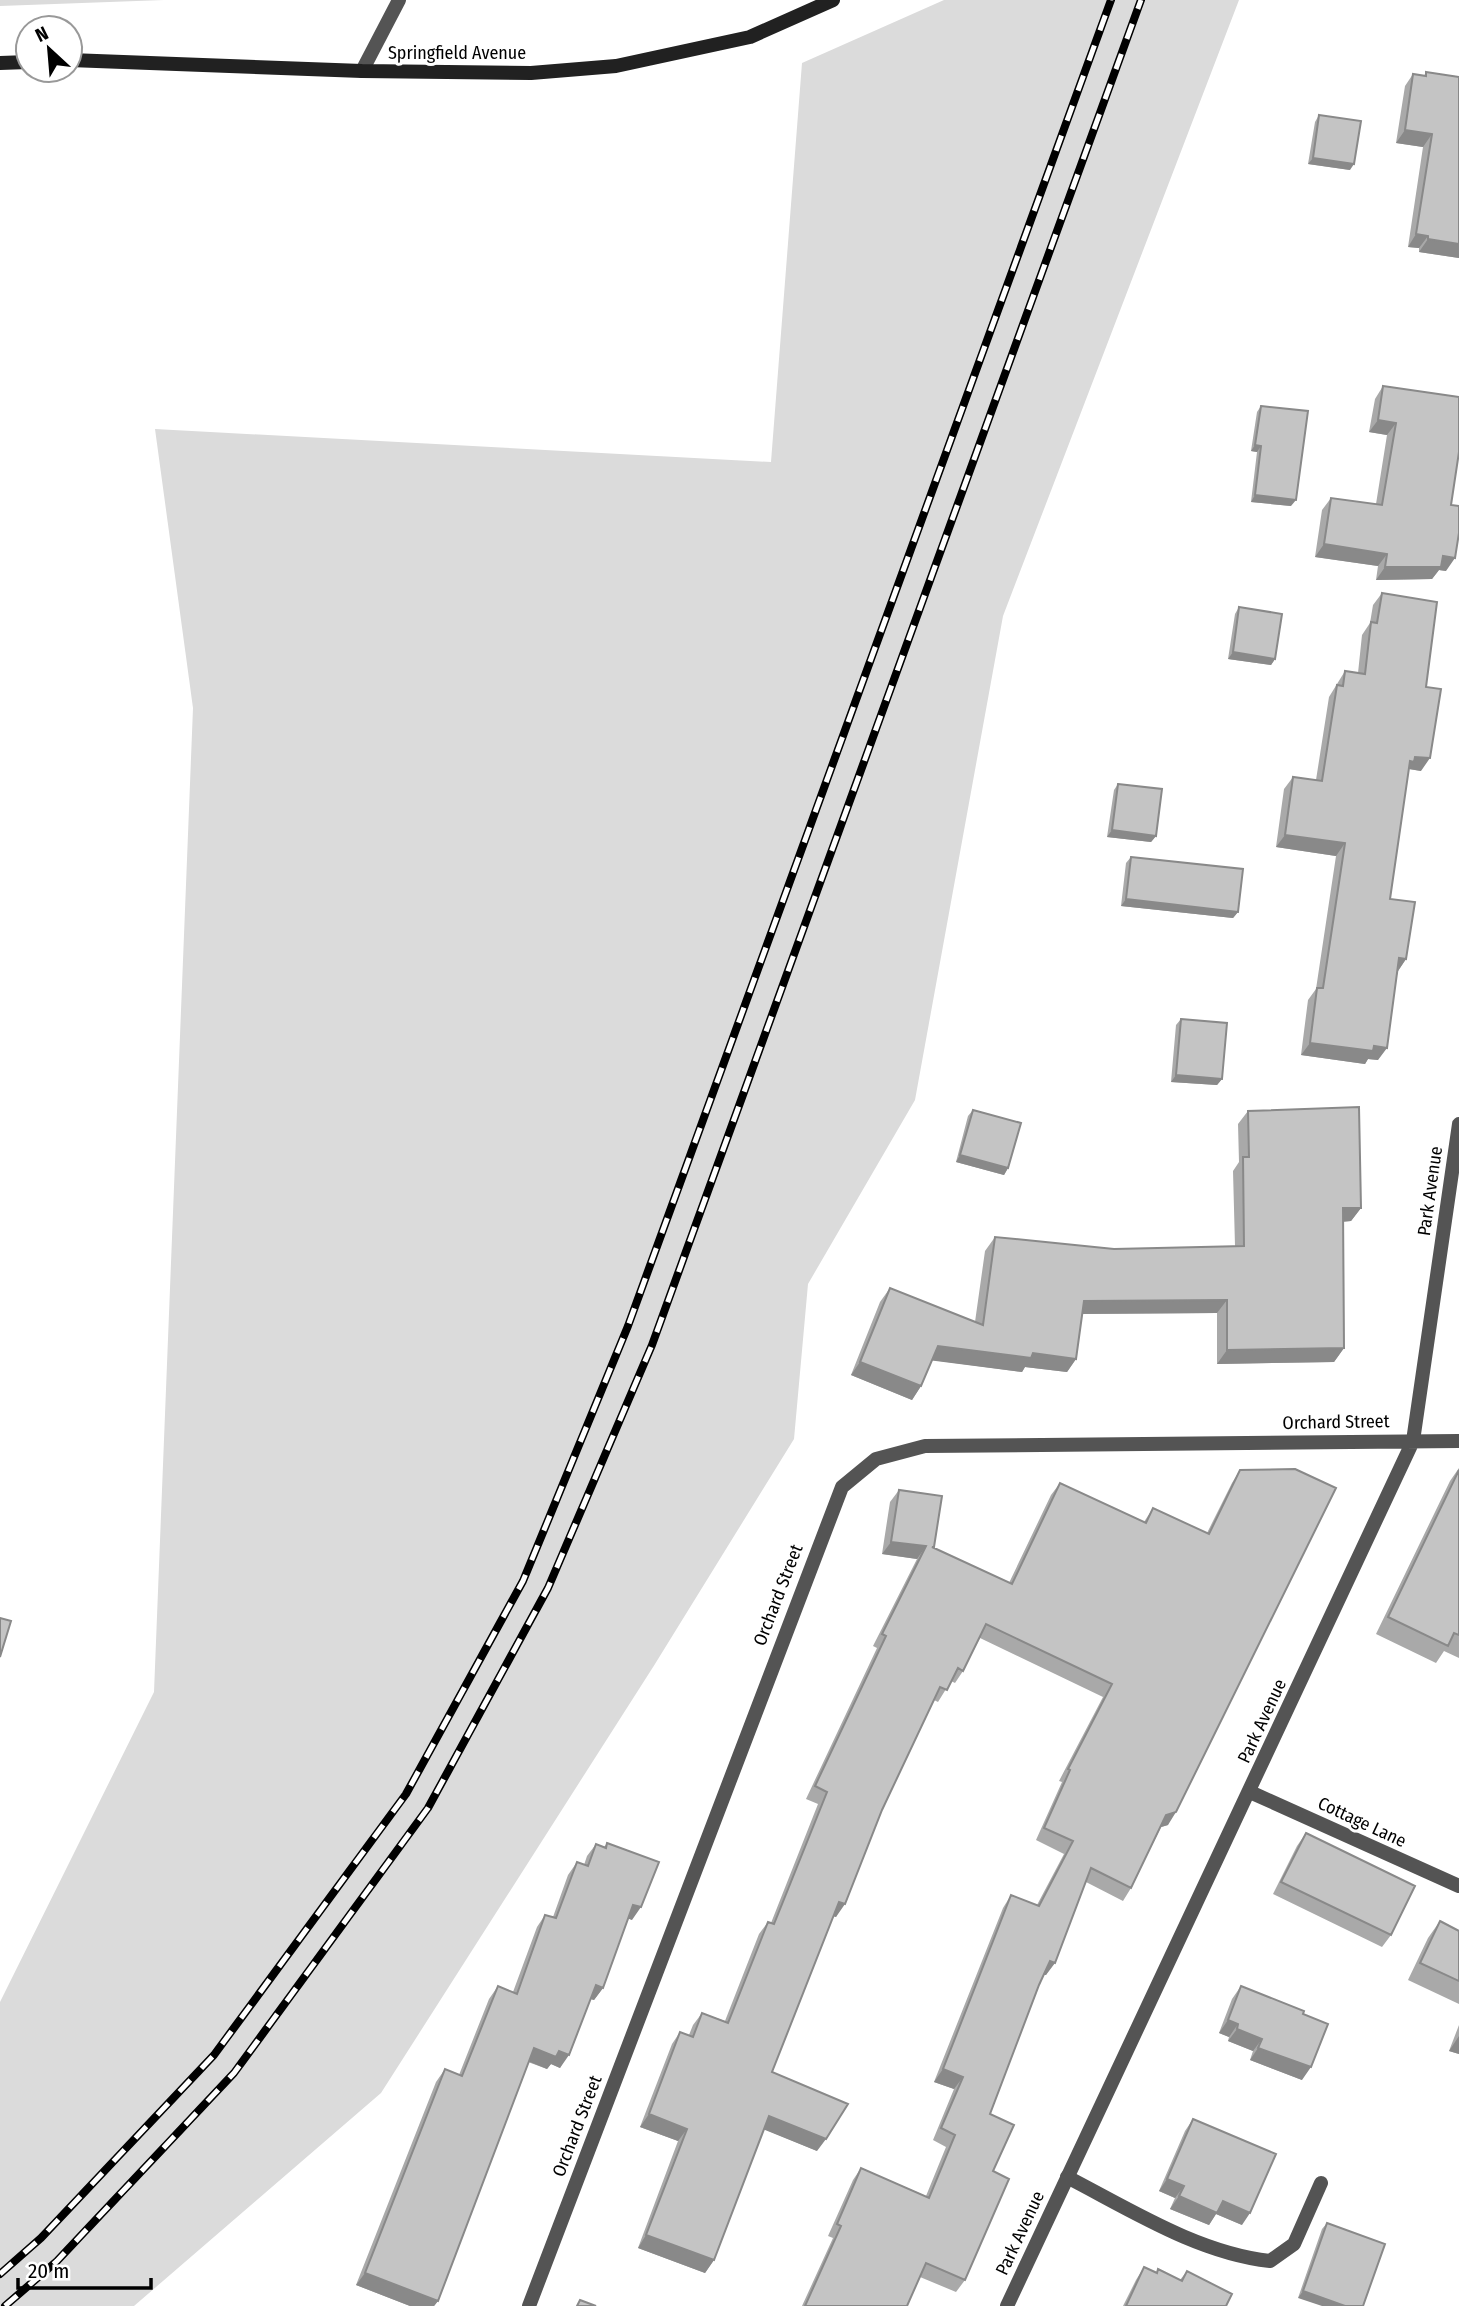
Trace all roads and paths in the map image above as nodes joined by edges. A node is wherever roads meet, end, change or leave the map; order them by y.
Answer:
1 (399, 0) edge
2 (833, 0) edge
3 (84, 61) edge
4 (362, 71) junction
5 (1459, 1124) edge
6 (1413, 1440) junction
7 (1459, 1441) edge
8 (1250, 1792) junction
9 (1459, 1886) edge
10 (1068, 2177) junction
11 (1321, 2183) dead end
12 (529, 2306) edge
13 (1007, 2306) edge

1 - 4 street
2 - 4 main road, Springfield Avenue
3 - 4 main road, Springfield Avenue
5 - 6 street, Park Avenue
6 - 7 street, Orchard Street
6 - 8 street, Park Avenue
6 - 12 street, Orchard Street
8 - 9 street, Cottage Lane
8 - 10 street, Park Avenue
10 - 11 street
10 - 13 street, Park Avenue

